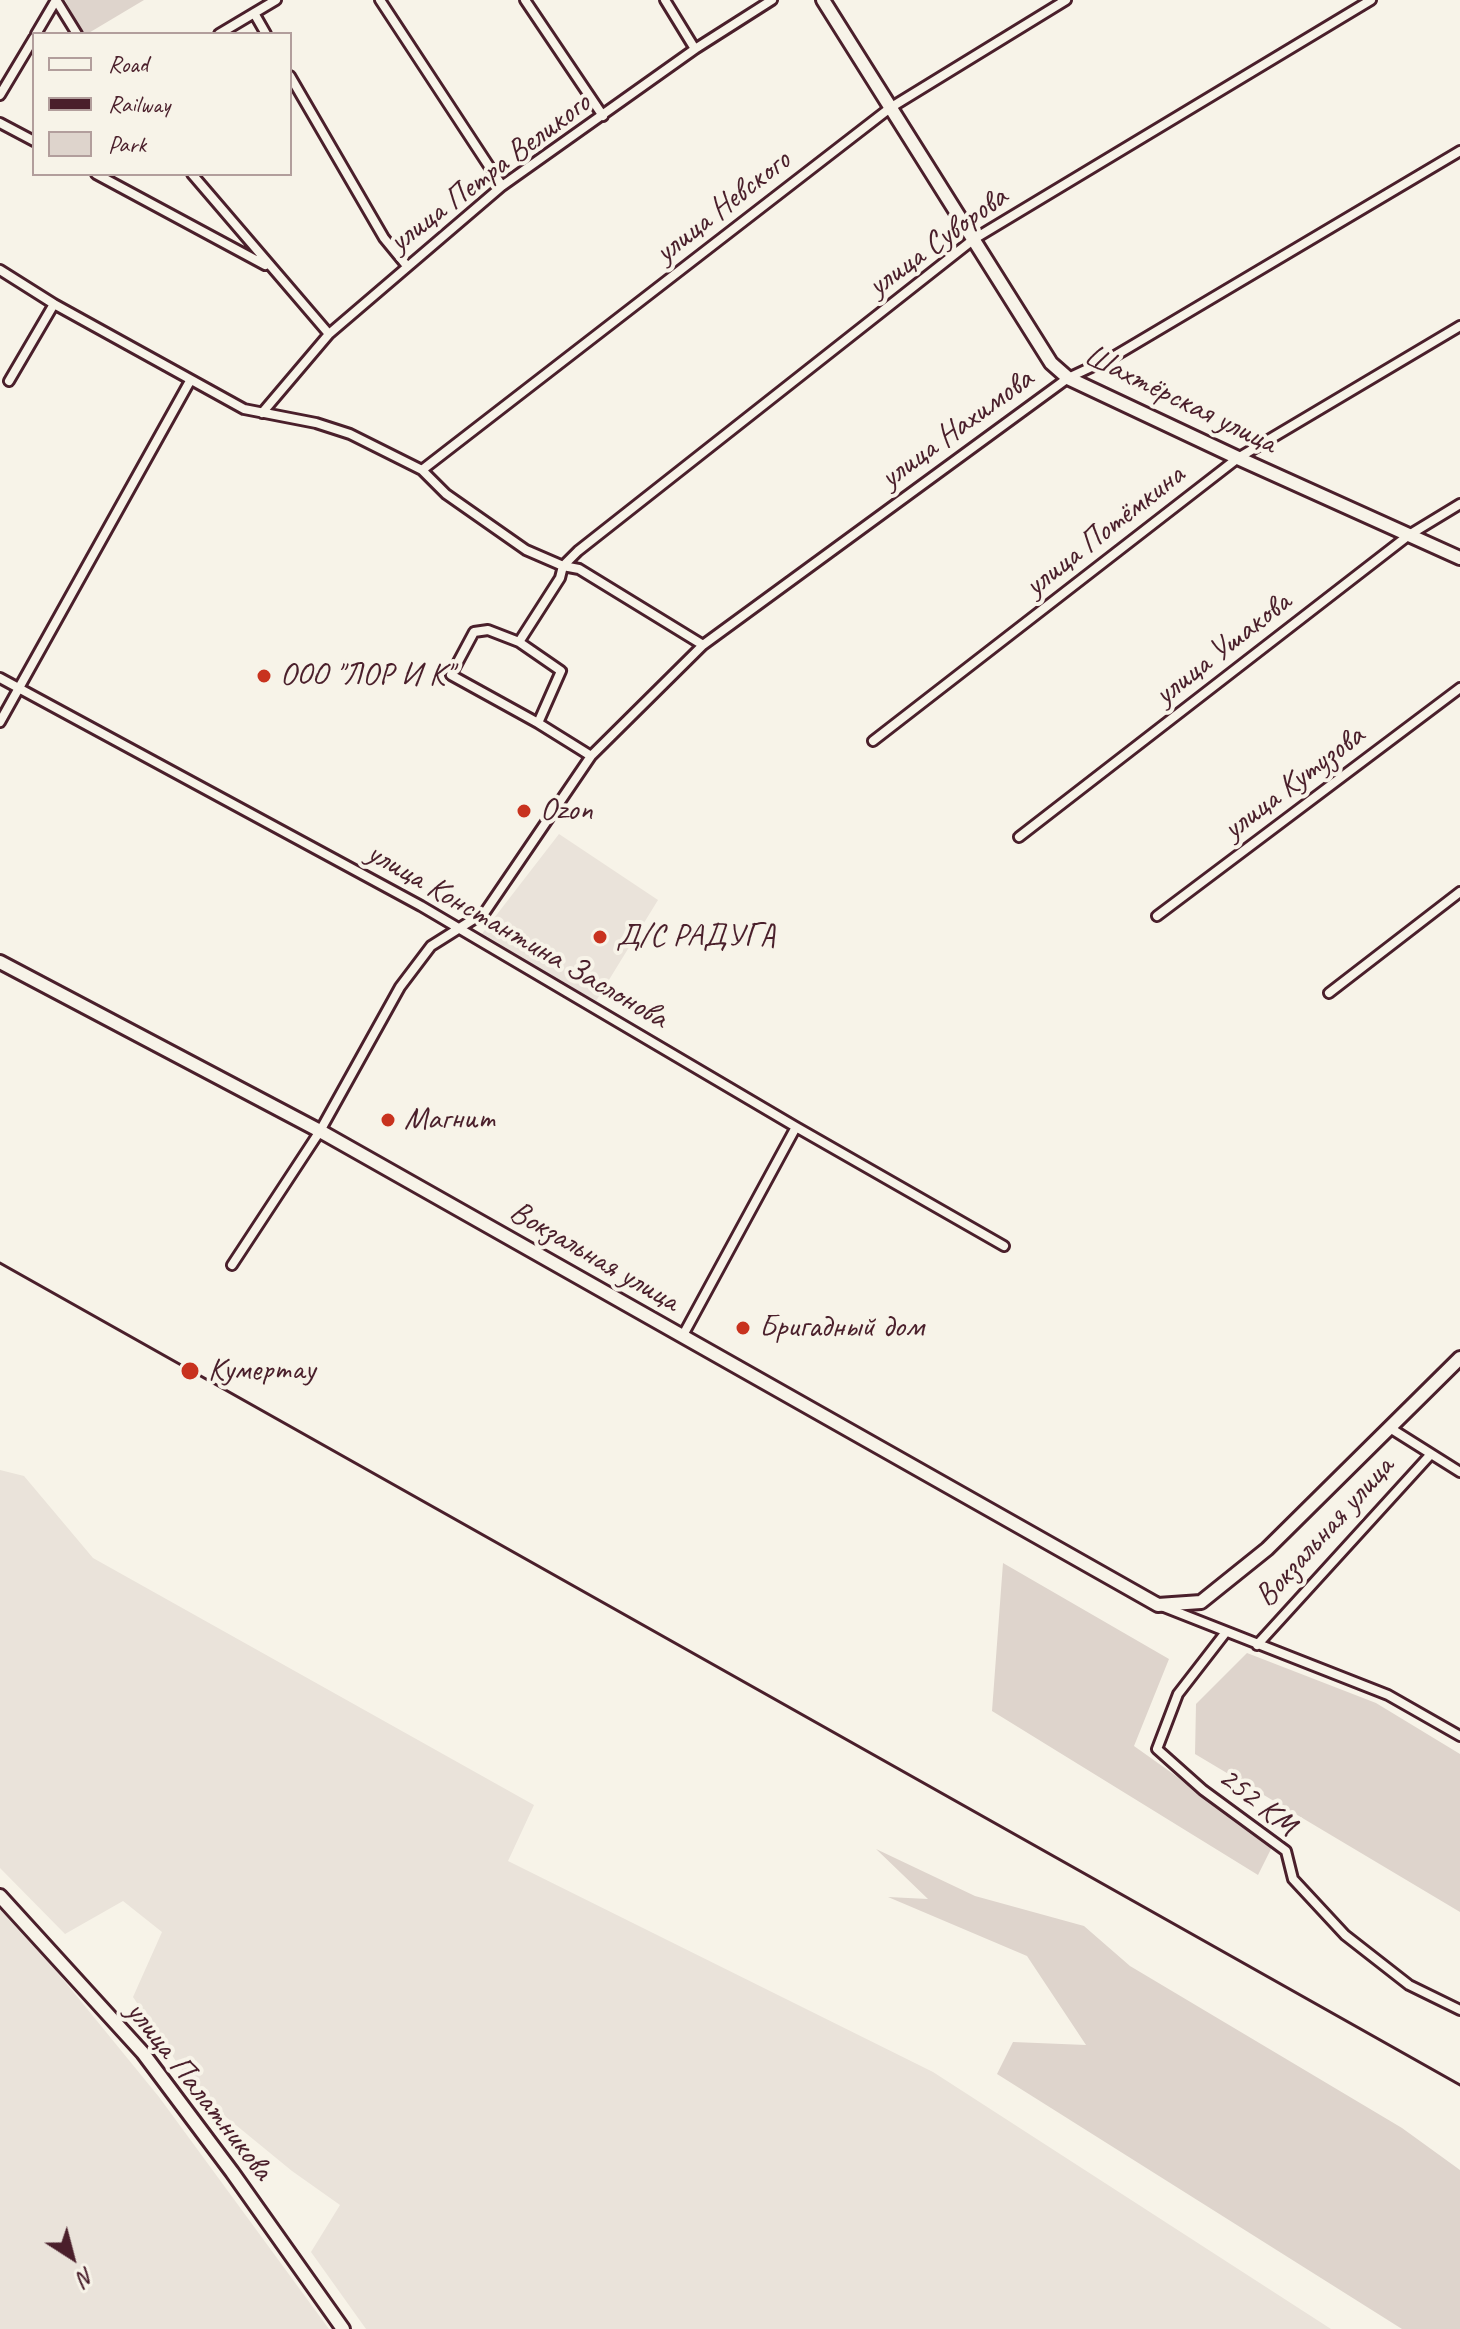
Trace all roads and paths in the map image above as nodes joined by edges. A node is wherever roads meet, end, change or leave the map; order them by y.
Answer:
1 (56, 0) edge
2 (276, 0) edge
3 (380, 0) edge
4 (525, 0) edge
5 (665, 0) edge
6 (772, 0) edge
7 (823, 0) edge
8 (1066, 0) edge
9 (1371, 0) edge
10 (254, 13) junction
11 (37, 32) edge
12 (76, 32) edge
13 (222, 32) edge
14 (265, 32) edge
15 (32, 41) edge
16 (695, 49) junction
17 (292, 79) edge
18 (0, 95) edge
19 (890, 108) junction
20 (603, 116) junction
21 (0, 123) edge
22 (32, 140) edge
23 (1460, 151) edge
24 (100, 176) edge
25 (194, 176) edge
26 (502, 186) junction
27 (974, 239) junction
28 (407, 266) junction
29 (270, 267) junction
30 (0, 270) edge
31 (54, 304) junction
32 (1460, 326) edge
33 (329, 334) junction
34 (1068, 378) junction
35 (9, 381) dead end
36 (190, 381) junction
37 (262, 413) junction
38 (1238, 458) junction
39 (422, 470) junction
40 (1460, 504) edge
41 (1409, 535) junction
42 (1460, 558) edge
43 (563, 566) junction
44 (519, 642) junction
45 (703, 645) junction
46 (0, 678) edge
47 (18, 688) junction
48 (1460, 688) edge
49 (0, 722) edge
50 (538, 723) junction
51 (873, 741) dead end
52 (591, 756) junction
53 (1019, 837) dead end
54 (1460, 892) edge
55 (1157, 916) dead end
56 (457, 929) junction
57 (0, 962) edge
58 (1329, 993) dead end
59 (796, 1127) junction
60 (320, 1131) junction
61 (1004, 1246) dead end
62 (232, 1265) dead end
63 (682, 1337) junction
64 (1460, 1358) edge
65 (1390, 1428) junction
66 (1431, 1454) junction
67 (1460, 1472) edge
68 (1158, 1605) junction
69 (1226, 1632) junction
70 (1257, 1645) junction
71 (1460, 1736) edge
72 (0, 1896) edge
73 (1460, 2010) edge
74 (343, 2329) edge

1 - 11 street
1 - 12 street
2 - 10 street
3 - 26 street
4 - 20 street
5 - 16 street
6 - 16 street, улица Петра Великого
7 - 19 main road, Шахтёрская улица
8 - 19 street, улица Невского
9 - 27 street, улица Суворова
10 - 13 street
10 - 14 street
15 - 18 street
16 - 20 street, улица Петра Великого
17 - 28 street
19 - 27 main road, Шахтёрская улица
19 - 39 street, улица Невского
20 - 26 street, улица Петра Великого
21 - 22 street
23 - 34 street, улица Нахимова
24 - 29 street
25 - 29 street
26 - 28 street, улица Петра Великого
27 - 34 main road, Шахтёрская улица
27 - 43 street, улица Суворова
28 - 33 street, улица Петра Великого
29 - 33 street
30 - 31 street
31 - 35 street
31 - 36 street
32 - 38 street, улица Потёмкина
33 - 37 street, улица Петра Великого
34 - 38 main road, Шахтёрская улица
34 - 45 street, улица Нахимова
36 - 37 street
36 - 47 street
37 - 39 street
38 - 41 main road, Шахтёрская улица
38 - 51 street, улица Потёмкина
39 - 43 street
40 - 41 street, улица Ушакова
41 - 42 main road, Шахтёрская улица
41 - 53 street, улица Ушакова
43 - 44 street
43 - 45 street
44 - 50 street
44 - 50 street
45 - 52 street, улица Нахимова
46 - 47 street, улица Константина Заслонова
47 - 49 street
47 - 56 street, улица Константина Заслонова
48 - 55 street, улица Кутузова
50 - 52 street
52 - 56 street, улица Нахимова
54 - 58 street
56 - 59 street, улица Константина Заслонова
56 - 60 street, улица Нахимова
57 - 60 main road, Вокзальная улица
59 - 61 street, улица Константина Заслонова
59 - 63 street
60 - 62 street, улица Нахимова
60 - 63 main road, Вокзальная улица
63 - 68 main road, Вокзальная улица
64 - 65 main road
65 - 66 street
65 - 68 main road
66 - 67 street
66 - 70 street, Вокзальная улица
68 - 69 street
69 - 70 street
69 - 73 street, 252 КМ
70 - 71 street
72 - 74 main road, улица Палатникова

